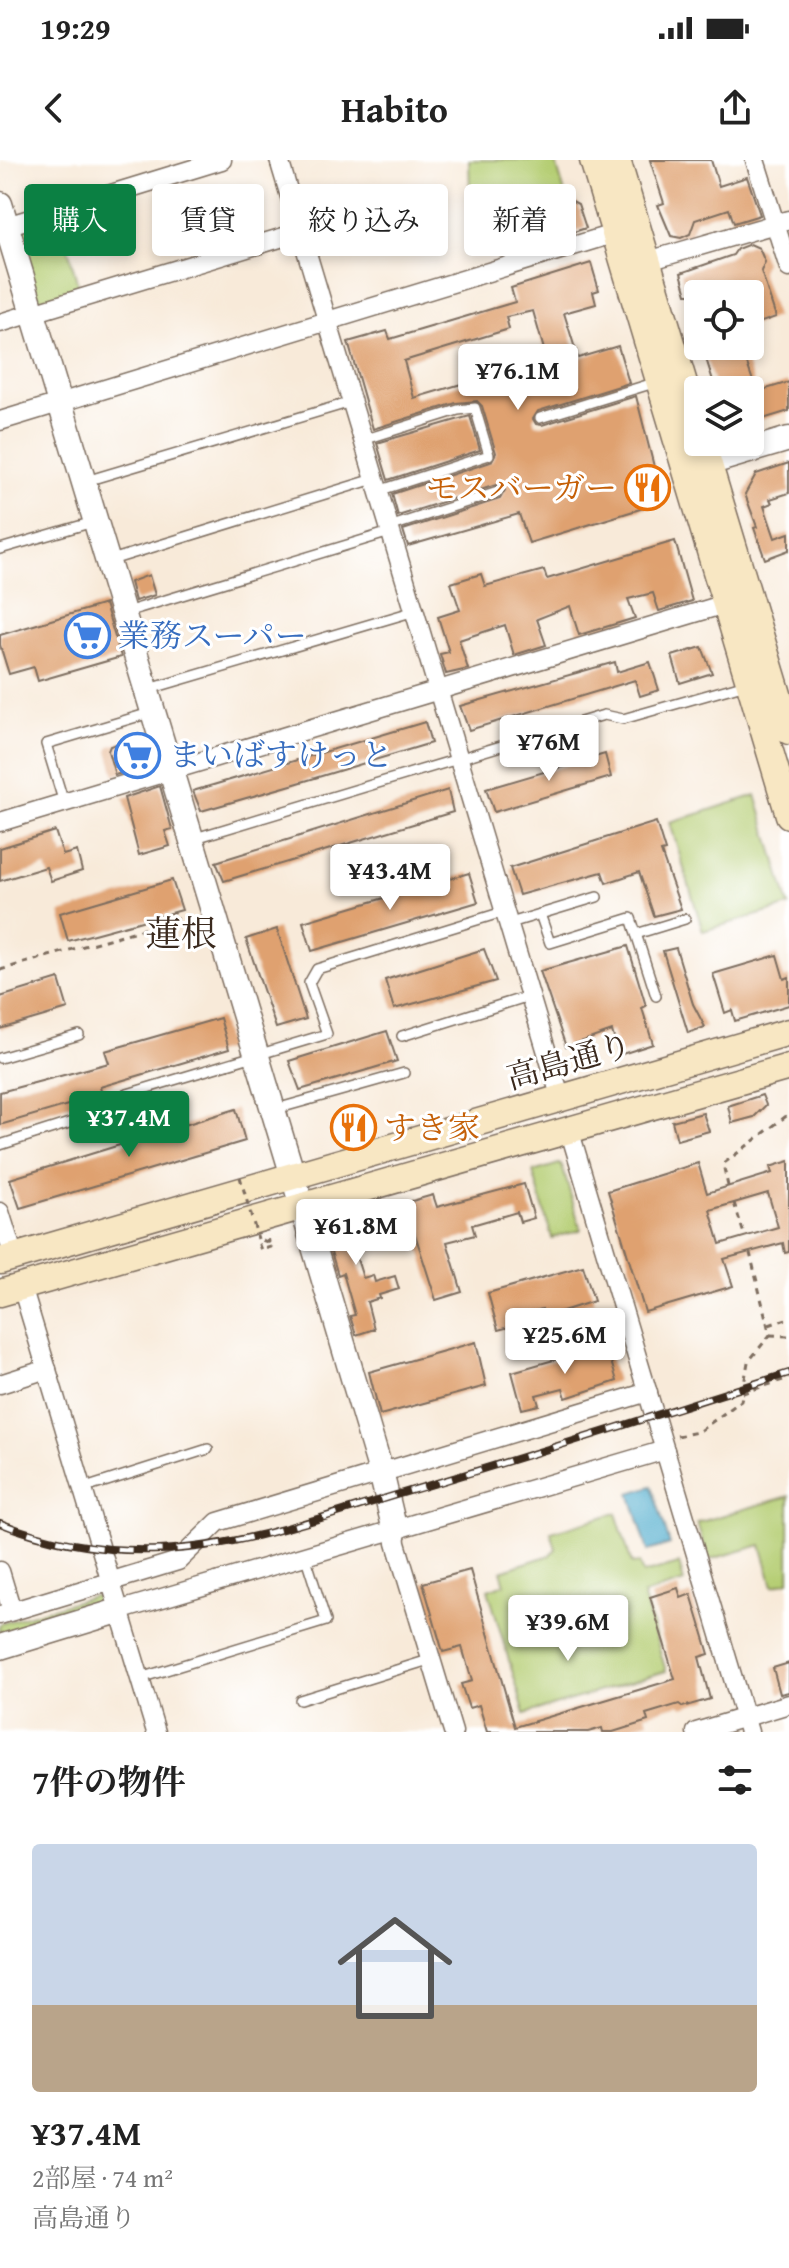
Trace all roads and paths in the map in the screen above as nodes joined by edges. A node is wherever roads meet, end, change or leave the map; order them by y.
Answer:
1 (222, 160) edge
2 (279, 160) edge
3 (593, 160) edge
4 (617, 160) edge
5 (755, 160) edge
6 (286, 184) edge
7 (2, 219) edge
8 (782, 222) edge
9 (616, 233) junction
10 (280, 238) edge
11 (307, 256) edge
12 (648, 261) junction
13 (789, 268) edge
14 (32, 312) junction
15 (327, 321) junction
16 (0, 323) edge
17 (660, 381) junction
18 (684, 383) edge
19 (60, 402) junction
20 (351, 402) junction
21 (540, 418) dead end
22 (0, 421) edge
23 (789, 439) edge
24 (363, 440) junction
25 (699, 458) edge
26 (84, 482) junction
27 (376, 485) junction
28 (498, 492) dead end
29 (95, 521) junction
30 (389, 529) junction
31 (0, 549) edge
32 (108, 561) junction
33 (725, 604) junction
34 (415, 611) junction
35 (123, 613) junction
36 (749, 683) junction
37 (438, 689) junction
38 (149, 701) junction
39 (789, 731) edge
40 (459, 757) junction
41 (170, 769) junction
42 (64, 803) junction
43 (789, 815) edge
44 (0, 822) edge
45 (191, 839) junction
46 (597, 897) dead end
47 (212, 909) junction
48 (540, 914) junction
49 (505, 918) junction
50 (685, 919) dead end
51 (636, 934) junction
52 (0, 970) edge
53 (529, 996) junction
54 (656, 996) dead end
55 (789, 1032) edge
56 (79, 1035) dead end
57 (402, 1036) dead end
58 (256, 1055) junction
59 (0, 1058) edge
60 (789, 1067) edge
61 (404, 1073) dead end
62 (561, 1099) junction
63 (273, 1110) junction
64 (789, 1114) edge
65 (569, 1129) junction
66 (0, 1145) edge
67 (293, 1176) junction
68 (240, 1177) dead end
69 (728, 1186) dead end
70 (734, 1203) dead end
71 (301, 1207) junction
72 (0, 1212) edge
73 (745, 1237) dead end
74 (269, 1242) dead end
75 (750, 1253) dead end
76 (7, 1259) edge
77 (11, 1290) edge
78 (789, 1318) edge
79 (769, 1325) junction
80 (770, 1335) junction
81 (789, 1336) edge
82 (47, 1369) junction
83 (789, 1378) edge
84 (0, 1384) edge
85 (648, 1392) junction
86 (743, 1393) junction
87 (663, 1444) junction
88 (208, 1449) dead end
89 (381, 1472) junction
90 (82, 1489) junction
91 (395, 1531) junction
92 (305, 1555) junction
93 (0, 1571) edge
94 (110, 1583) junction
95 (118, 1611) junction
96 (6, 1613) edge
97 (0, 1647) edge
98 (432, 1659) junction
99 (140, 1678) junction
100 (300, 1700) dead end
101 (789, 1704) edge
102 (747, 1725) edge
103 (156, 1732) edge
104 (453, 1732) edge
105 (696, 1732) edge

1 - 7 street
2 - 6 street
3 - 9 main road
4 - 12 main road
5 - 8 street
7 - 14 street
8 - 12 street
8 - 13 street
9 - 15 street
9 - 17 main road
10 - 14 street
11 - 15 street
12 - 18 main road
14 - 16 street
14 - 19 street
15 - 19 street
15 - 20 street
17 - 21 lane
17 - 25 main road
19 - 22 street
19 - 26 street
20 - 24 street
20 - 26 lane
23 - 25 street
24 - 27 street
24 - 27 lane
25 - 33 main road
25 - 39 main road
26 - 29 street
27 - 30 street
27 - 32 lane
28 - 30 lane
29 - 31 lane
29 - 32 street
30 - 34 street
30 - 35 lane
32 - 35 street
33 - 36 main road
33 - 37 street
34 - 37 street
34 - 38 lane
35 - 38 street
36 - 40 lane
36 - 43 main road
37 - 40 street
37 - 41 street
38 - 41 street
38 - 42 lane
40 - 45 lane
40 - 49 street
41 - 42 street
41 - 45 street
42 - 44 street
45 - 47 street
46 - 48 lane
47 - 52 path
47 - 58 street
48 - 49 lane
48 - 51 lane
49 - 53 street
49 - 58 lane
50 - 51 lane
51 - 54 lane
53 - 57 lane
53 - 62 street
55 - 62 main road, 高島通り
56 - 59 lane
58 - 63 street
58 - 66 lane
60 - 65 main road, 高島通り
61 - 63 lane
62 - 67 main road, 高島通り
63 - 67 street
64 - 69 path
65 - 71 main road, 高島通り
65 - 85 street
67 - 71 street
67 - 76 main road, 高島通り
68 - 74 path, bridge
70 - 73 path
71 - 77 main road, 高島通り
71 - 89 street
72 - 76 street
75 - 79 path
77 - 82 street
78 - 79 path
79 - 80 path
80 - 81 path
80 - 86 path
82 - 84 street
82 - 90 street
83 - 86 path
85 - 87 street
85 - 89 street
86 - 87 path
87 - 91 street
87 - 102 street
88 - 90 lane
89 - 91 street
89 - 94 street
90 - 94 street
91 - 92 street
91 - 98 street
92 - 95 street
92 - 99 lane
93 - 96 street
94 - 95 street
94 - 96 street
95 - 97 street
95 - 99 street
98 - 100 lane
98 - 104 street
99 - 103 street
101 - 102 street
102 - 105 street

